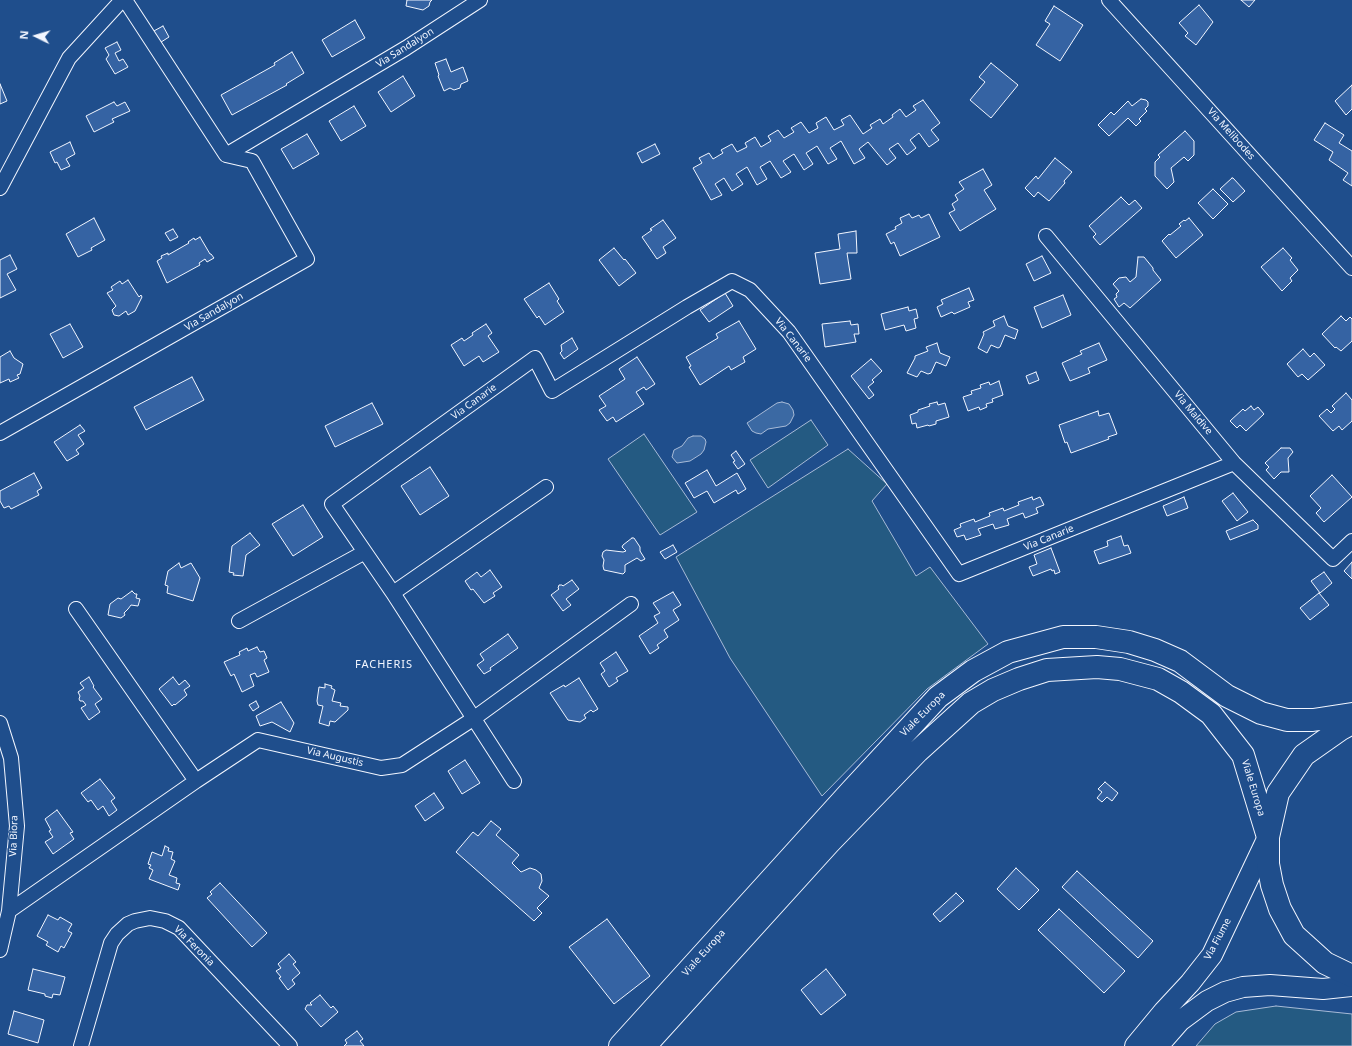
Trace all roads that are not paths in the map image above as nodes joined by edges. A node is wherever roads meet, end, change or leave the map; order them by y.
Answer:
1 (122, 0) edge
2 (125, 0) edge
3 (480, 0) edge
4 (1109, 0) edge
5 (226, 155) junction
6 (0, 188) edge
7 (1046, 236) dead end
8 (1352, 268) edge
9 (0, 433) edge
10 (1234, 462) junction
11 (546, 487) dead end
12 (1352, 541) edge
13 (365, 552) junction
14 (393, 593) junction
15 (631, 604) dead end
16 (76, 609) dead end
17 (239, 621) dead end
18 (1352, 714) edge
19 (474, 719) junction
20 (0, 723) edge
21 (1352, 723) edge
22 (196, 781) junction
23 (514, 781) dead end
24 (1268, 838) junction
25 (9, 911) junction
26 (0, 950) edge
27 (1352, 976) edge
28 (1352, 986) edge
29 (81, 1046) edge
30 (290, 1046) edge
31 (620, 1046) edge
32 (645, 1046) edge
33 (1134, 1046) edge
34 (1158, 1046) edge

1 - 6 street
2 - 5 street
3 - 5 street, Via Sandalyon
4 - 8 street, Via Melibodes
5 - 9 street, Via Sandalyon
7 - 10 street, Via Maldive
10 - 12 street, Via Maldive
10 - 13 street, Via Canarie
11 - 14 street
13 - 14 street
13 - 17 street
14 - 19 street
15 - 19 street, Via Augustis
16 - 22 street
18 - 31 main road, Viale Europa
19 - 22 street, Via Augustis
19 - 23 street
20 - 25 street, Via Biora
21 - 24 main road
22 - 25 street, Via Augustis
24 - 27 main road
24 - 32 main road, Viale Europa
24 - 33 main road, Via Fiume
25 - 26 street, Via Biora
28 - 34 main road
29 - 30 street, Via Feronia

